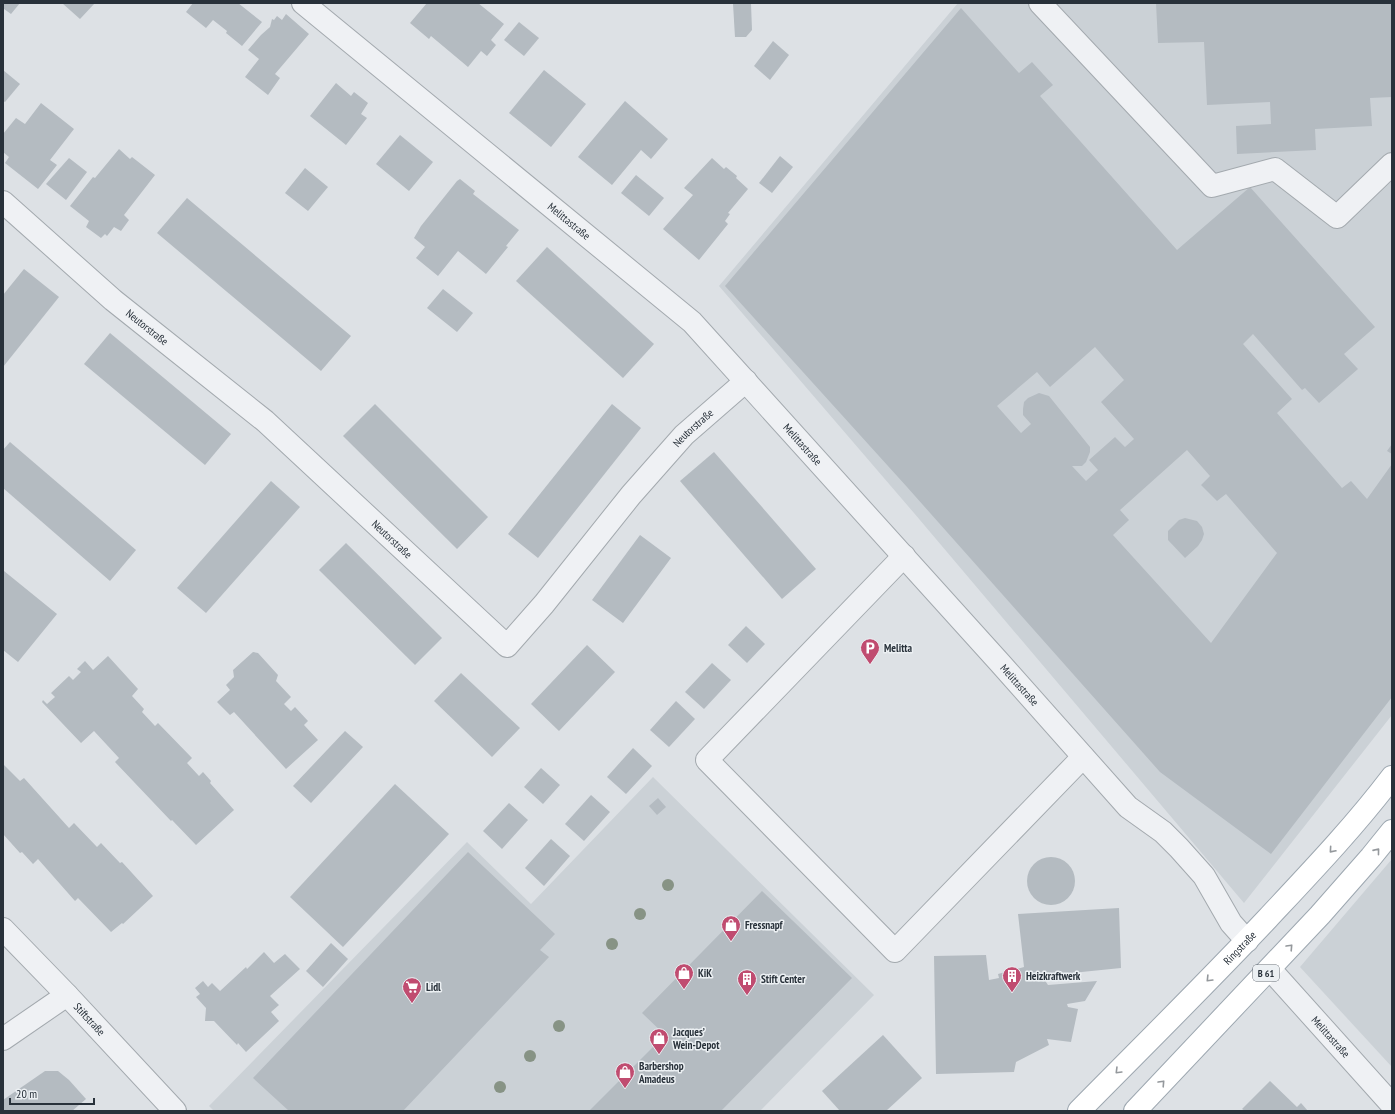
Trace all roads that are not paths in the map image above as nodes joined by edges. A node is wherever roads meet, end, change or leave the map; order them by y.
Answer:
1 (303, 3) edge
2 (1040, 3) edge
3 (1392, 164) edge
4 (3, 202) edge
5 (746, 381) junction
6 (904, 556) junction
7 (1083, 757) junction
8 (1392, 777) edge
9 (1392, 831) edge
10 (3, 929) edge
11 (1246, 941) junction
12 (1270, 969) junction
13 (67, 995) junction
14 (3, 1039) edge
15 (1392, 1105) edge
16 (175, 1111) edge
17 (1079, 1111) edge
18 (1135, 1111) edge

1 - 5 street, Melittastraße
2 - 3 street
4 - 5 street, Neutorstraße
5 - 6 street, Melittastraße
6 - 7 street, Melittastraße
6 - 7 street
7 - 11 street, Melittastraße
8 -> 11 main road, Ringstraße
12 -> 9 main road, B 61
10 - 13 street, Stiftstraße
11 -> 17 main road, Ringstraße
12 - 15 street, Melittastraße
18 -> 12 main road, B 61
13 - 14 street
13 - 16 street, Stiftstraße

